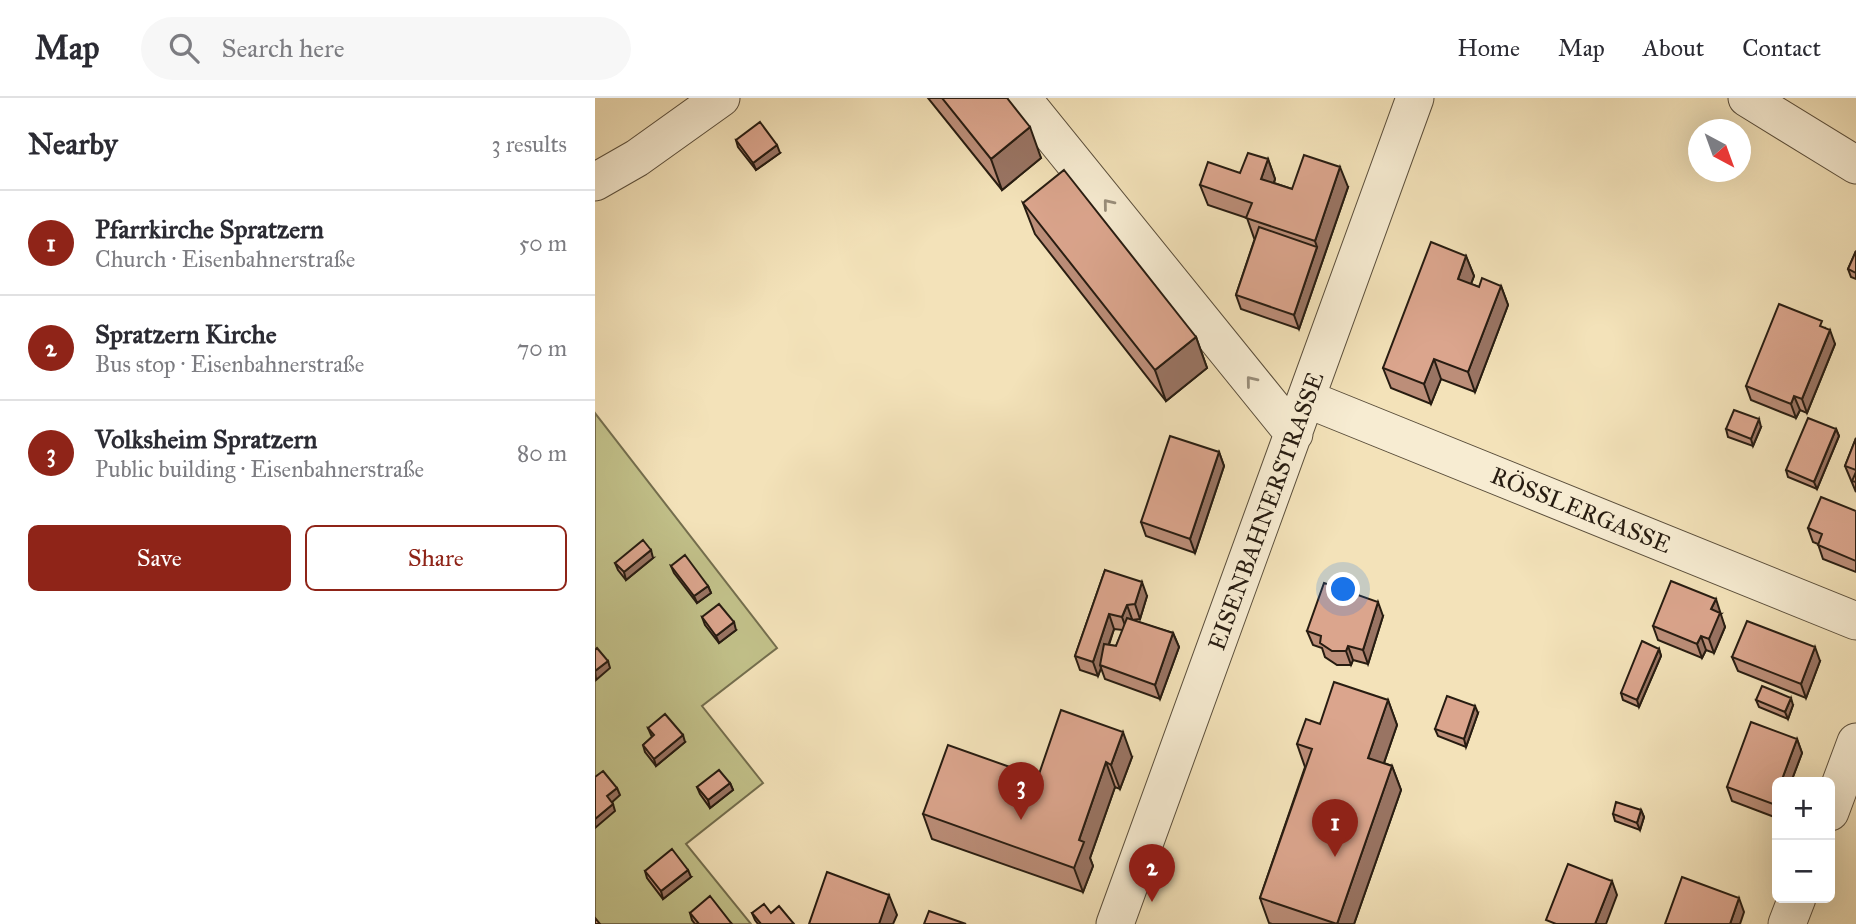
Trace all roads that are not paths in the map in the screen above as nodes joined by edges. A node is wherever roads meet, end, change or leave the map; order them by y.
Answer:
1 (721, 98) edge
2 (1022, 98) edge
3 (1415, 98) edge
4 (1747, 98) edge
5 (1856, 165) edge
6 (595, 182) edge
7 (1307, 399) junction
8 (1294, 434) junction
9 (1856, 621) edge
10 (1856, 742) edge
11 (1835, 799) edge
12 (1795, 903) edge
13 (1115, 924) edge
14 (1787, 924) edge

1 - 6 street
8 -> 2 street
3 - 7 street, EISENBAHNERSTRASSE
4 - 5 street
7 - 8 street, EISENBAHNERSTRASSE
7 - 9 street, RÖSSLERGASSE
8 - 13 street, EISENBAHNERSTRASSE
10 - 11 street
12 - 14 street

